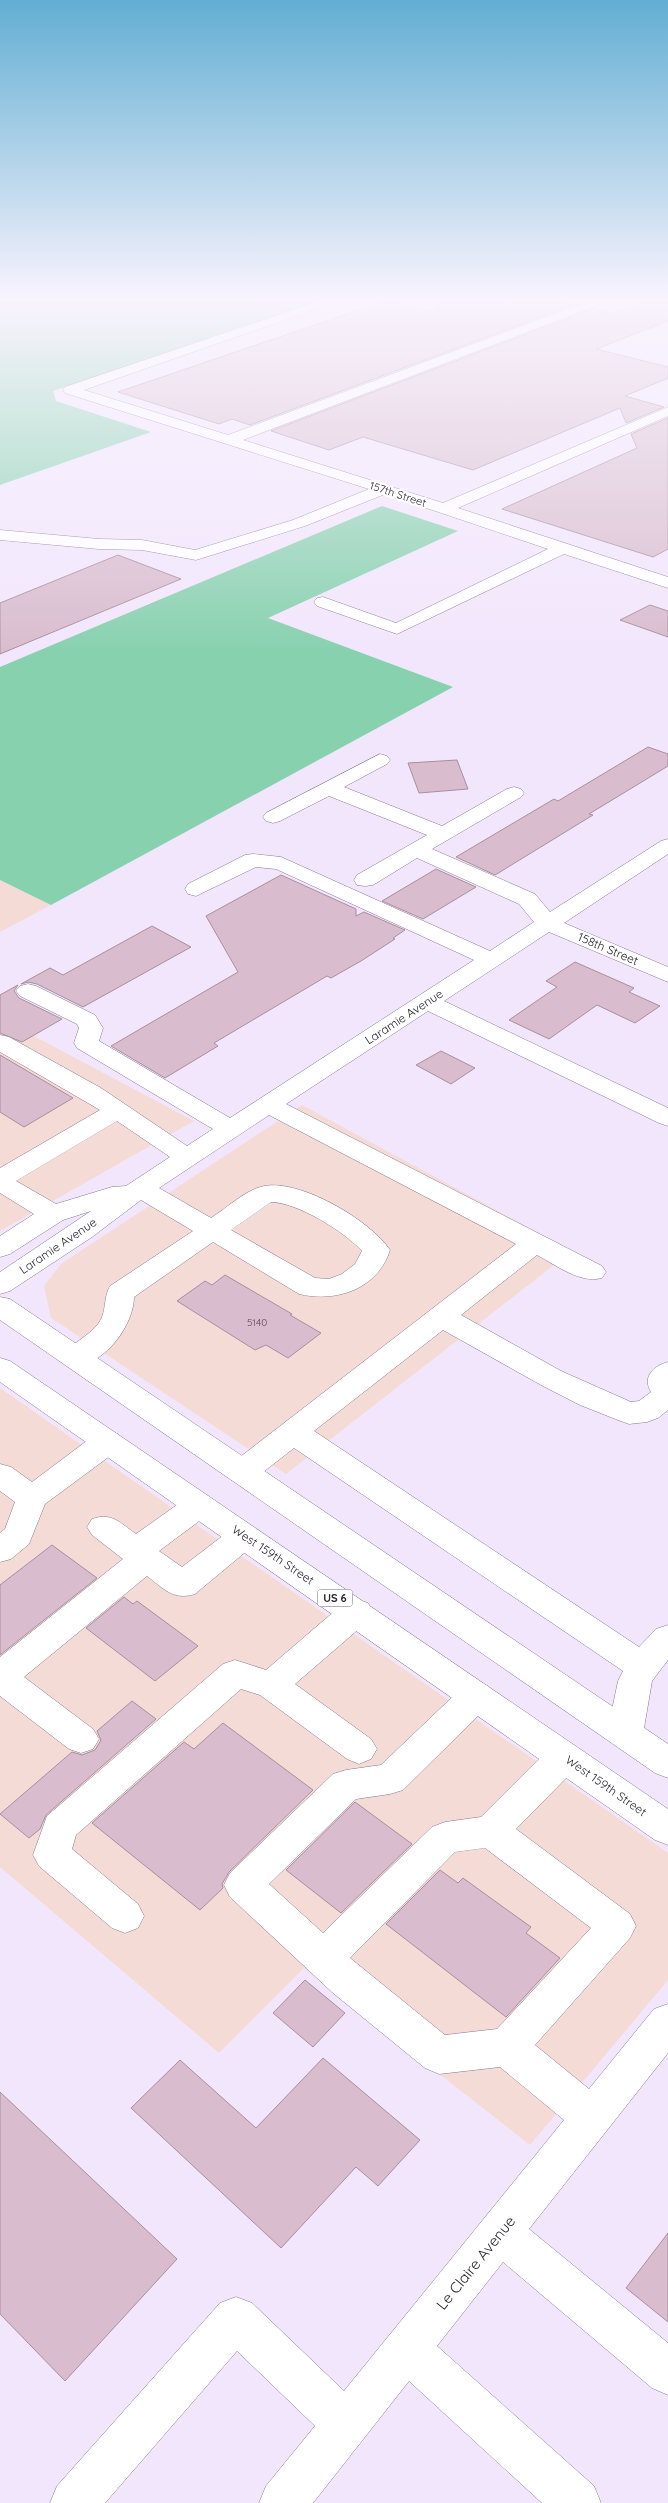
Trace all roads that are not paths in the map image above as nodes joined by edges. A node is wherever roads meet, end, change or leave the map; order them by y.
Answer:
1 (155, 417) edge
2 (290, 417) edge
3 (655, 417) edge
4 (228, 440) junction
5 (384, 489) junction
6 (444, 509) junction
7 (0, 535) edge
8 (563, 548) junction
9 (668, 583) edge
10 (323, 602) dead end
11 (380, 760) dead end
12 (328, 788) junction
13 (514, 793) dead end
14 (272, 817) dead end
15 (443, 834) junction
16 (668, 845) edge
17 (416, 850) junction
18 (365, 880) dead end
19 (196, 889) dead end
20 (548, 924) junction
21 (492, 960) junction
22 (668, 975) edge
23 (28, 991) dead end
24 (427, 1002) junction
25 (0, 1042) edge
26 (268, 1104) junction
27 (118, 1110) junction
28 (668, 1118) edge
29 (231, 1129) junction
30 (187, 1157) junction
31 (0, 1180) edge
32 (140, 1188) junction
33 (53, 1214) junction
34 (212, 1230) junction
35 (535, 1243) junction
36 (0, 1248) edge
37 (592, 1272) dead end
38 (0, 1285) edge
39 (0, 1306) edge
40 (441, 1316) junction
41 (77, 1357) junction
42 (0, 1368) edge
43 (668, 1372) edge
44 (668, 1394) edge
45 (293, 1432) junction
46 (107, 1442) junction
47 (242, 1472) junction
48 (0, 1475) edge
49 (32, 1498) junction
50 (199, 1505) junction
51 (103, 1527) dead end
52 (244, 1536) junction
53 (0, 1550) edge
54 (141, 1555) junction
55 (356, 1612) junction
56 (668, 1638) edge
57 (642, 1666) junction
58 (270, 1685) junction
59 (476, 1696) junction
60 (625, 1734) junction
61 (81, 1739) dead end
62 (359, 1749) dead end
63 (564, 1757) junction
64 (668, 1763) edge
65 (668, 1829) edge
66 (491, 1831) junction
67 (125, 1916) dead end
68 (323, 1959) junction
69 (668, 2022) edge
70 (507, 2047) junction
71 (592, 2116) junction
72 (500, 2232) junction
73 (407, 2348) junction
74 (668, 2372) edge
75 (346, 2424) junction
76 (74, 2503) edge
77 (283, 2503) edge
78 (577, 2503) edge

1 - 4 street, 157th Street
2 - 4 street
3 - 6 street
4 - 5 street, 157th Street
5 - 6 street, 157th Street
5 - 7 street
6 - 8 street, 157th Street
8 - 9 street, 157th Street
8 - 10 street
11 - 12 street
12 - 14 street
12 - 15 street
13 - 15 street
15 - 17 street
16 - 20 street, Laramie Avenue
17 - 18 street
17 - 20 street
19 - 21 street
20 - 21 street, Laramie Avenue
20 - 22 street, 158th Street
21 - 24 street, Laramie Avenue
23 - 29 street
24 - 26 street, Laramie Avenue
24 - 28 street
25 - 27 street
26 - 29 street, Laramie Avenue
26 - 35 street
27 - 30 street
27 - 31 street
29 - 30 street, Laramie Avenue
30 - 32 street, Laramie Avenue
31 - 33 street
32 - 33 street, Laramie Avenue
32 - 34 street
32 - 38 street, Laramie Avenue
33 - 36 street, Laramie Avenue
34 - 34 street
34 - 41 street
35 - 37 street
35 - 40 street
39 - 41 street
40 - 44 street
40 - 45 street
41 - 47 street
42 - 46 street, West 159th Street / US 6
43 - 44 street
45 - 47 street
45 - 57 street
46 - 49 street
46 - 50 street, West 159th Street / US 6
47 - 60 street
48 - 49 street
49 - 53 street
50 - 52 street, West 159th Street / US 6
50 - 54 street
51 - 54 street
52 - 54 street
52 - 55 street, West 159th Street / US 6
54 - 61 street
55 - 58 street
55 - 59 street, West 159th Street / US 6
56 - 57 street
57 - 60 street
58 - 62 street
58 - 67 street
59 - 63 street, West 159th Street / US 6
59 - 68 street
60 - 64 street
63 - 65 street, West 159th Street / US 6
63 - 66 street
66 - 68 street
66 - 70 street
68 - 70 street
69 - 71 street, Le Claire Avenue
70 - 71 street
71 - 72 street, Le Claire Avenue
72 - 73 street, Le Claire Avenue
72 - 74 street
73 - 75 street, Le Claire Avenue
73 - 78 street
75 - 76 street
75 - 77 street, Le Claire Avenue

